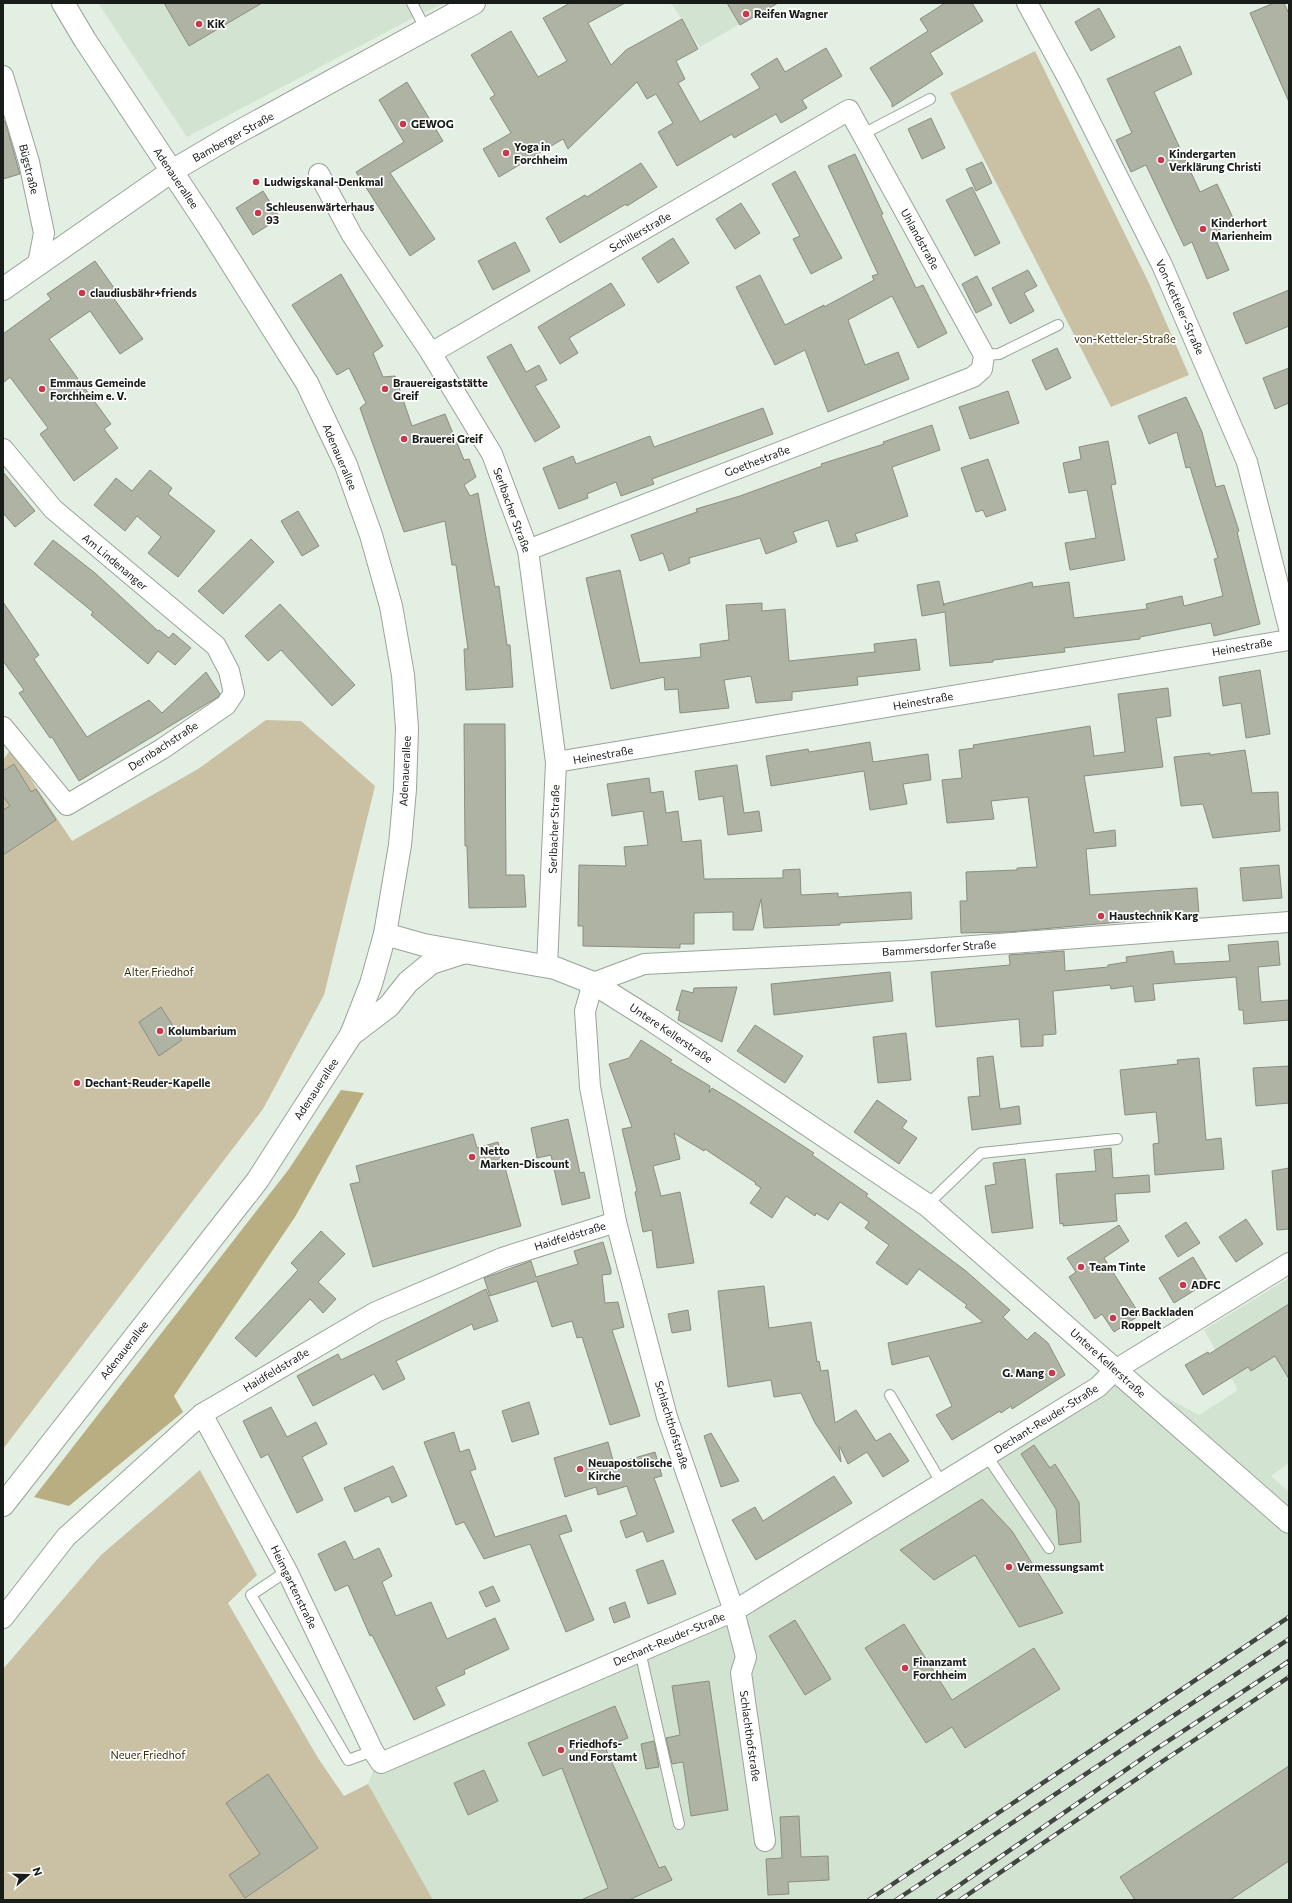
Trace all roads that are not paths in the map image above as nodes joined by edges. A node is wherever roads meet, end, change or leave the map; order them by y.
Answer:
1 (63, 3) edge
2 (412, 3) edge
3 (474, 3) edge
4 (1027, 3) edge
5 (426, 30) junction
6 (3, 76) edge
7 (930, 99) dead end
8 (849, 110) joint
9 (862, 134) junction
10 (172, 171) junction
11 (319, 174) dead end
12 (38, 264) junction
13 (3, 289) edge
14 (1058, 325) dead end
15 (431, 354) junction
16 (983, 362) junction
17 (3, 449) edge
18 (528, 550) junction
19 (1289, 628) edge
20 (1289, 640) edge
21 (229, 671) joint
22 (3, 728) edge
23 (556, 762) junction
24 (1289, 922) edge
25 (385, 934) junction
26 (469, 951) junction
27 (547, 966) junction
28 (593, 983) junction
29 (351, 1035) junction
30 (1117, 1139) dead end
31 (927, 1205) junction
32 (616, 1222) junction
33 (1289, 1262) edge
34 (1116, 1370) junction
35 (890, 1396) dead end
36 (202, 1414) junction
37 (987, 1456) junction
38 (942, 1484) junction
39 (3, 1505) edge
40 (1289, 1522) edge
41 (1049, 1548) dead end
42 (287, 1571) junction
43 (734, 1611) junction
44 (3, 1618) edge
45 (640, 1651) junction
46 (377, 1757) junction
47 (679, 1824) dead end
48 (765, 1841) dead end

1 - 10 main road, Adenauerallee
2 - 5 lane
3 - 5 main road, Bamberger Straße
4 - 19 street, Von-Ketteler-Straße
5 - 10 main road, Bamberger Straße
6 - 12 street, Bügstraße
7 - 9 lane
8 - 9 street, Uhlandstraße
8 - 15 street, Schillerstraße
9 - 16 street, Uhlandstraße
10 - 12 main road, Bamberger Straße
10 - 25 main road, Adenauerallee
11 - 15 street, Serlbacher Straße
12 - 13 main road, Bamberger Straße
14 - 16 lane
15 - 18 street, Serlbacher Straße
16 - 18 street, Goethestraße
17 - 21 street, Am Lindenanger
18 - 23 street, Serlbacher Straße
20 - 23 street, Heinestraße
21 - 22 street, Dernbachstraße
23 - 27 street, Serlbacher Straße
24 - 28 street, Bammersdorfer Straße
25 - 26 main road, Untere Kellerstraße
25 - 29 main road, Adenauerallee
26 - 27 main road, Untere Kellerstraße
26 - 29 main road
27 - 28 main road, Untere Kellerstraße
28 - 31 main road, Untere Kellerstraße
28 - 32 street, Schlachthofstraße
29 - 39 main road, Adenauerallee
30 - 31 lane
31 - 34 main road, Untere Kellerstraße
32 - 36 street, Haidfeldstraße
32 - 43 street, Schlachthofstraße
33 - 34 street, Dechant-Reuder-Straße
34 - 37 street, Dechant-Reuder-Straße
34 - 40 main road, Untere Kellerstraße
35 - 38 lane
36 - 42 street, Heimgartenstraße
36 - 44 street, Haidfeldstraße
37 - 38 street, Dechant-Reuder-Straße
37 - 41 lane
38 - 43 street, Dechant-Reuder-Straße
42 - 46 street, Heimgartenstraße
42 - 46 lane
43 - 45 street, Dechant-Reuder-Straße
43 - 48 street, Schlachthofstraße
45 - 46 street, Dechant-Reuder-Straße
45 - 47 lane

